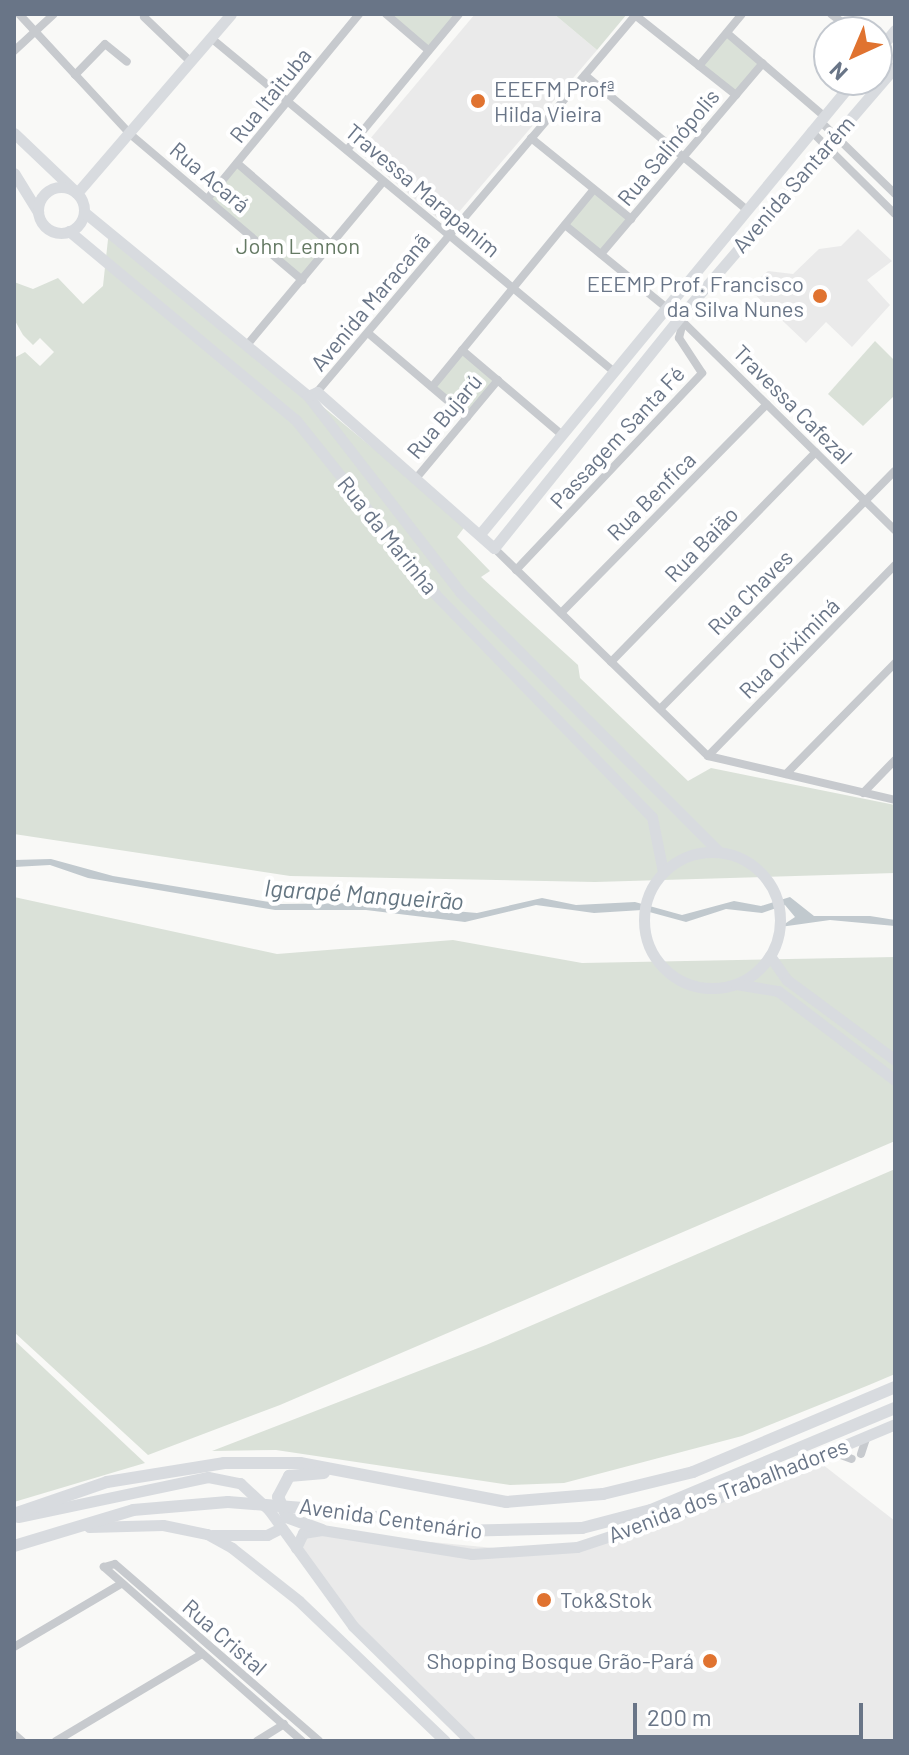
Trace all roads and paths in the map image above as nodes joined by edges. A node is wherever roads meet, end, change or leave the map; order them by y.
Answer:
1 (19, 14) edge
2 (54, 14) edge
3 (231, 14) edge
4 (359, 14) edge
5 (386, 14) edge
6 (459, 14) edge
7 (635, 14) edge
8 (742, 14) edge
9 (144, 17) dead end
10 (35, 31) junction
11 (727, 33) junction
12 (211, 38) junction
13 (428, 50) junction
14 (14, 51) edge
15 (127, 62) dead end
16 (191, 62) junction
17 (763, 63) junction
18 (699, 66) junction
19 (895, 67) edge
20 (75, 75) junction
21 (585, 75) junction
22 (736, 95) junction
23 (841, 96) edge
24 (289, 102) junction
25 (822, 119) junction
26 (811, 131) junction
27 (14, 133) edge
28 (130, 134) junction
29 (835, 135) junction
30 (531, 138) junction
31 (826, 144) junction
32 (347, 150) junction
33 (683, 159) junction
34 (237, 163) junction
35 (14, 173) edge
36 (895, 177) edge
37 (383, 182) junction
38 (887, 186) junction
39 (593, 190) junction
40 (77, 193) junction
41 (895, 194) edge
42 (208, 198) junction
43 (746, 209) junction
44 (38, 212) junction
45 (84, 212) junction
46 (895, 214) edge
47 (631, 219) junction
48 (565, 225) junction
49 (69, 231) junction
50 (450, 236) junction
51 (331, 244) junction
52 (601, 254) junction
53 (302, 280) junction
54 (513, 288) junction
55 (665, 307) junction
56 (681, 320) junction
57 (368, 333) junction
58 (247, 345) junction
59 (462, 350) junction
60 (612, 370) junction
61 (498, 380) junction
62 (432, 387) junction
63 (313, 394) junction
64 (767, 404) junction
65 (467, 417) junction
66 (561, 434) junction
67 (816, 452) junction
68 (895, 471) edge
69 (418, 476) junction
70 (866, 501) junction
71 (497, 513) junction
72 (511, 526) junction
73 (895, 530) edge
74 (480, 534) junction
75 (494, 548) junction
76 (895, 565) edge
77 (516, 570) junction
78 (561, 613) junction
79 (611, 662) junction
80 (895, 663) edge
81 (660, 709) junction
82 (708, 756) junction
83 (895, 760) edge
84 (786, 774) junction
85 (863, 793) junction
86 (895, 800) edge
87 (719, 852) junction
88 (663, 872) junction
89 (770, 956) junction
90 (735, 984) junction
91 (895, 1060) edge
92 (895, 1080) edge
93 (895, 1387) edge
94 (895, 1408) edge
95 (895, 1424) edge
96 (868, 1435) junction
97 (829, 1450) junction
98 (367, 1474) junction
99 (14, 1516) edge
100 (68, 1528) junction
101 (281, 1528) junction
102 (322, 1530) junction
103 (207, 1534) junction
104 (14, 1546) edge
105 (296, 1548) junction
106 (121, 1584) junction
107 (166, 1610) junction
108 (158, 1617) junction
109 (14, 1647) edge
110 (202, 1654) junction
111 (241, 1682) junction
112 (284, 1724) junction
113 (14, 1734) edge
114 (22, 1741) edge
115 (56, 1741) edge
116 (258, 1741) edge
117 (302, 1741) edge
118 (319, 1741) edge
119 (448, 1741) edge
120 (461, 1741) edge
121 (470, 1741) edge

1 - 10 street, Rua Acará
2 - 10 street
3 - 12 main road
4 - 24 street, Rua Itaituba
5 - 13 street
6 - 13 street
7 - 18 street
7 - 21 street, Avenida Maracanã
8 - 11 street
9 - 16 street
10 - 14 street
10 - 20 street, Rua Acará
11 - 17 street
11 - 18 street
12 - 16 main road
12 - 24 street, Travessa Marapanim
13 - 32 street
15 - 20 street
16 - 28 main road
17 - 22 street, Rua Salinópolis
17 - 25 street
18 - 22 street
19 - 29 main road, Avenida Santarém
20 - 28 street, Rua Acará
21 - 30 street, Avenida Maracanã
21 - 33 street
22 - 33 street, Rua Salinópolis
23 - 25 main road, Avenida Santarém
24 - 32 street, Travessa Marapanim
24 - 34 street, Rua Itaituba
25 - 26 main road, Avenida Santarém
25 - 29 street
26 - 31 street
26 - 43 main road, Avenida Santarém
27 - 40 main road
28 - 40 main road
28 - 42 street, Rua Acará
29 - 31 main road, Avenida Santarém
29 - 38 street
30 - 39 street
30 - 50 street, Avenida Maracanã
31 - 46 street
31 - 56 main road, Avenida Santarém
32 - 37 street, Travessa Marapanim
33 - 43 street
33 - 47 street, Rua Salinópolis
34 - 42 street, Rua Itaituba
34 - 51 street
35 - 44 main road
36 - 38 street
37 - 50 street, Travessa Marapanim
37 - 51 street
38 - 41 street
39 - 47 street
39 - 48 street
40 - 44 main road
40 - 45 main road
42 - 53 street, Rua Acará
43 - 55 main road, Avenida Santarém
44 - 49 main road
45 - 49 main road
45 - 58 main road, Rua da Marinha
47 - 52 street, Rua Salinópolis
48 - 52 street, Travessa Cafezal
48 - 54 street
49 - 88 main road, Rua da Marinha
50 - 54 street, Travessa Marapanim
50 - 57 street, Avenida Maracanã
51 - 53 street
52 - 55 street, Travessa Cafezal
53 - 58 street
54 - 59 street
54 - 60 street, Travessa Marapanim
55 - 56 street, Travessa Cafezal
55 - 60 main road, Avenida Santarém
56 - 64 street, Travessa Cafezal
56 - 72 main road, Avenida Santarém
56 - 77 street, Passagem Santa Fé
57 - 62 street
57 - 63 street, Avenida Maracanã
58 - 63 main road, Rua da Marinha
59 - 61 street
59 - 62 street
60 - 66 main road, Avenida Santarém
61 - 65 street, Rua Bujarú
61 - 66 street
62 - 65 street
63 - 69 main road, Rua da Marinha
63 - 87 main road, Rua da Marinha
64 - 67 street, Travessa Cafezal
64 - 78 street, Rua Benfica
65 - 69 street, Rua Bujarú
66 - 71 main road, Avenida Santarém
67 - 70 street, Travessa Cafezal
67 - 79 street, Rua Baião
68 - 70 street, Rua Chaves
69 - 74 main road, Rua da Marinha
70 - 73 street, Travessa Cafezal
70 - 81 street, Rua Chaves
71 - 72 main road
71 - 74 main road, Avenida Santarém
72 - 75 main road, Avenida Santarém
74 - 75 main road, Rua da Marinha
75 - 77 street, Rua da Marinha
76 - 82 street, Rua Oriximiná
77 - 78 street, Rua da Marinha
78 - 79 street, Rua da Marinha
79 - 81 street, Rua da Marinha
80 - 84 street
81 - 82 street, Rua da Marinha
82 - 84 street
83 - 85 street
84 - 85 street
85 - 86 street
87 - 88 main road
87 - 89 main road
88 - 90 main road
89 - 90 main road
89 - 91 main road
90 - 92 main road
93 - 98 main road, Avenida Centenário
94 - 100 main road, Avenida Centenário
95 - 96 main road, Avenida dos Trabalhadores
96 - 97 main road, Avenida dos Trabalhadores
96 - 97 street
97 - 102 main road, Avenida dos Trabalhadores
98 - 99 main road, Avenida Centenário
98 - 102 main road
99 - 101 main road, Avenida Centenário
100 - 103 main road
100 - 104 main road, Avenida Centenário
101 - 103 main road
101 - 105 main road
102 - 105 main road
103 - 119 main road
105 - 121 main road
106 - 107 street, Rua Cristal
106 - 108 street, Rua Cristal
106 - 109 street
107 - 108 street
107 - 111 street, Rua Cristal
108 - 110 street, Rua Cristal
110 - 111 street, Rua Cristal
110 - 115 street
111 - 112 street, Rua Cristal
111 - 118 street, Rua Cristal
112 - 116 street
112 - 117 street, Rua Cristal
113 - 114 street
119 - 120 main road

